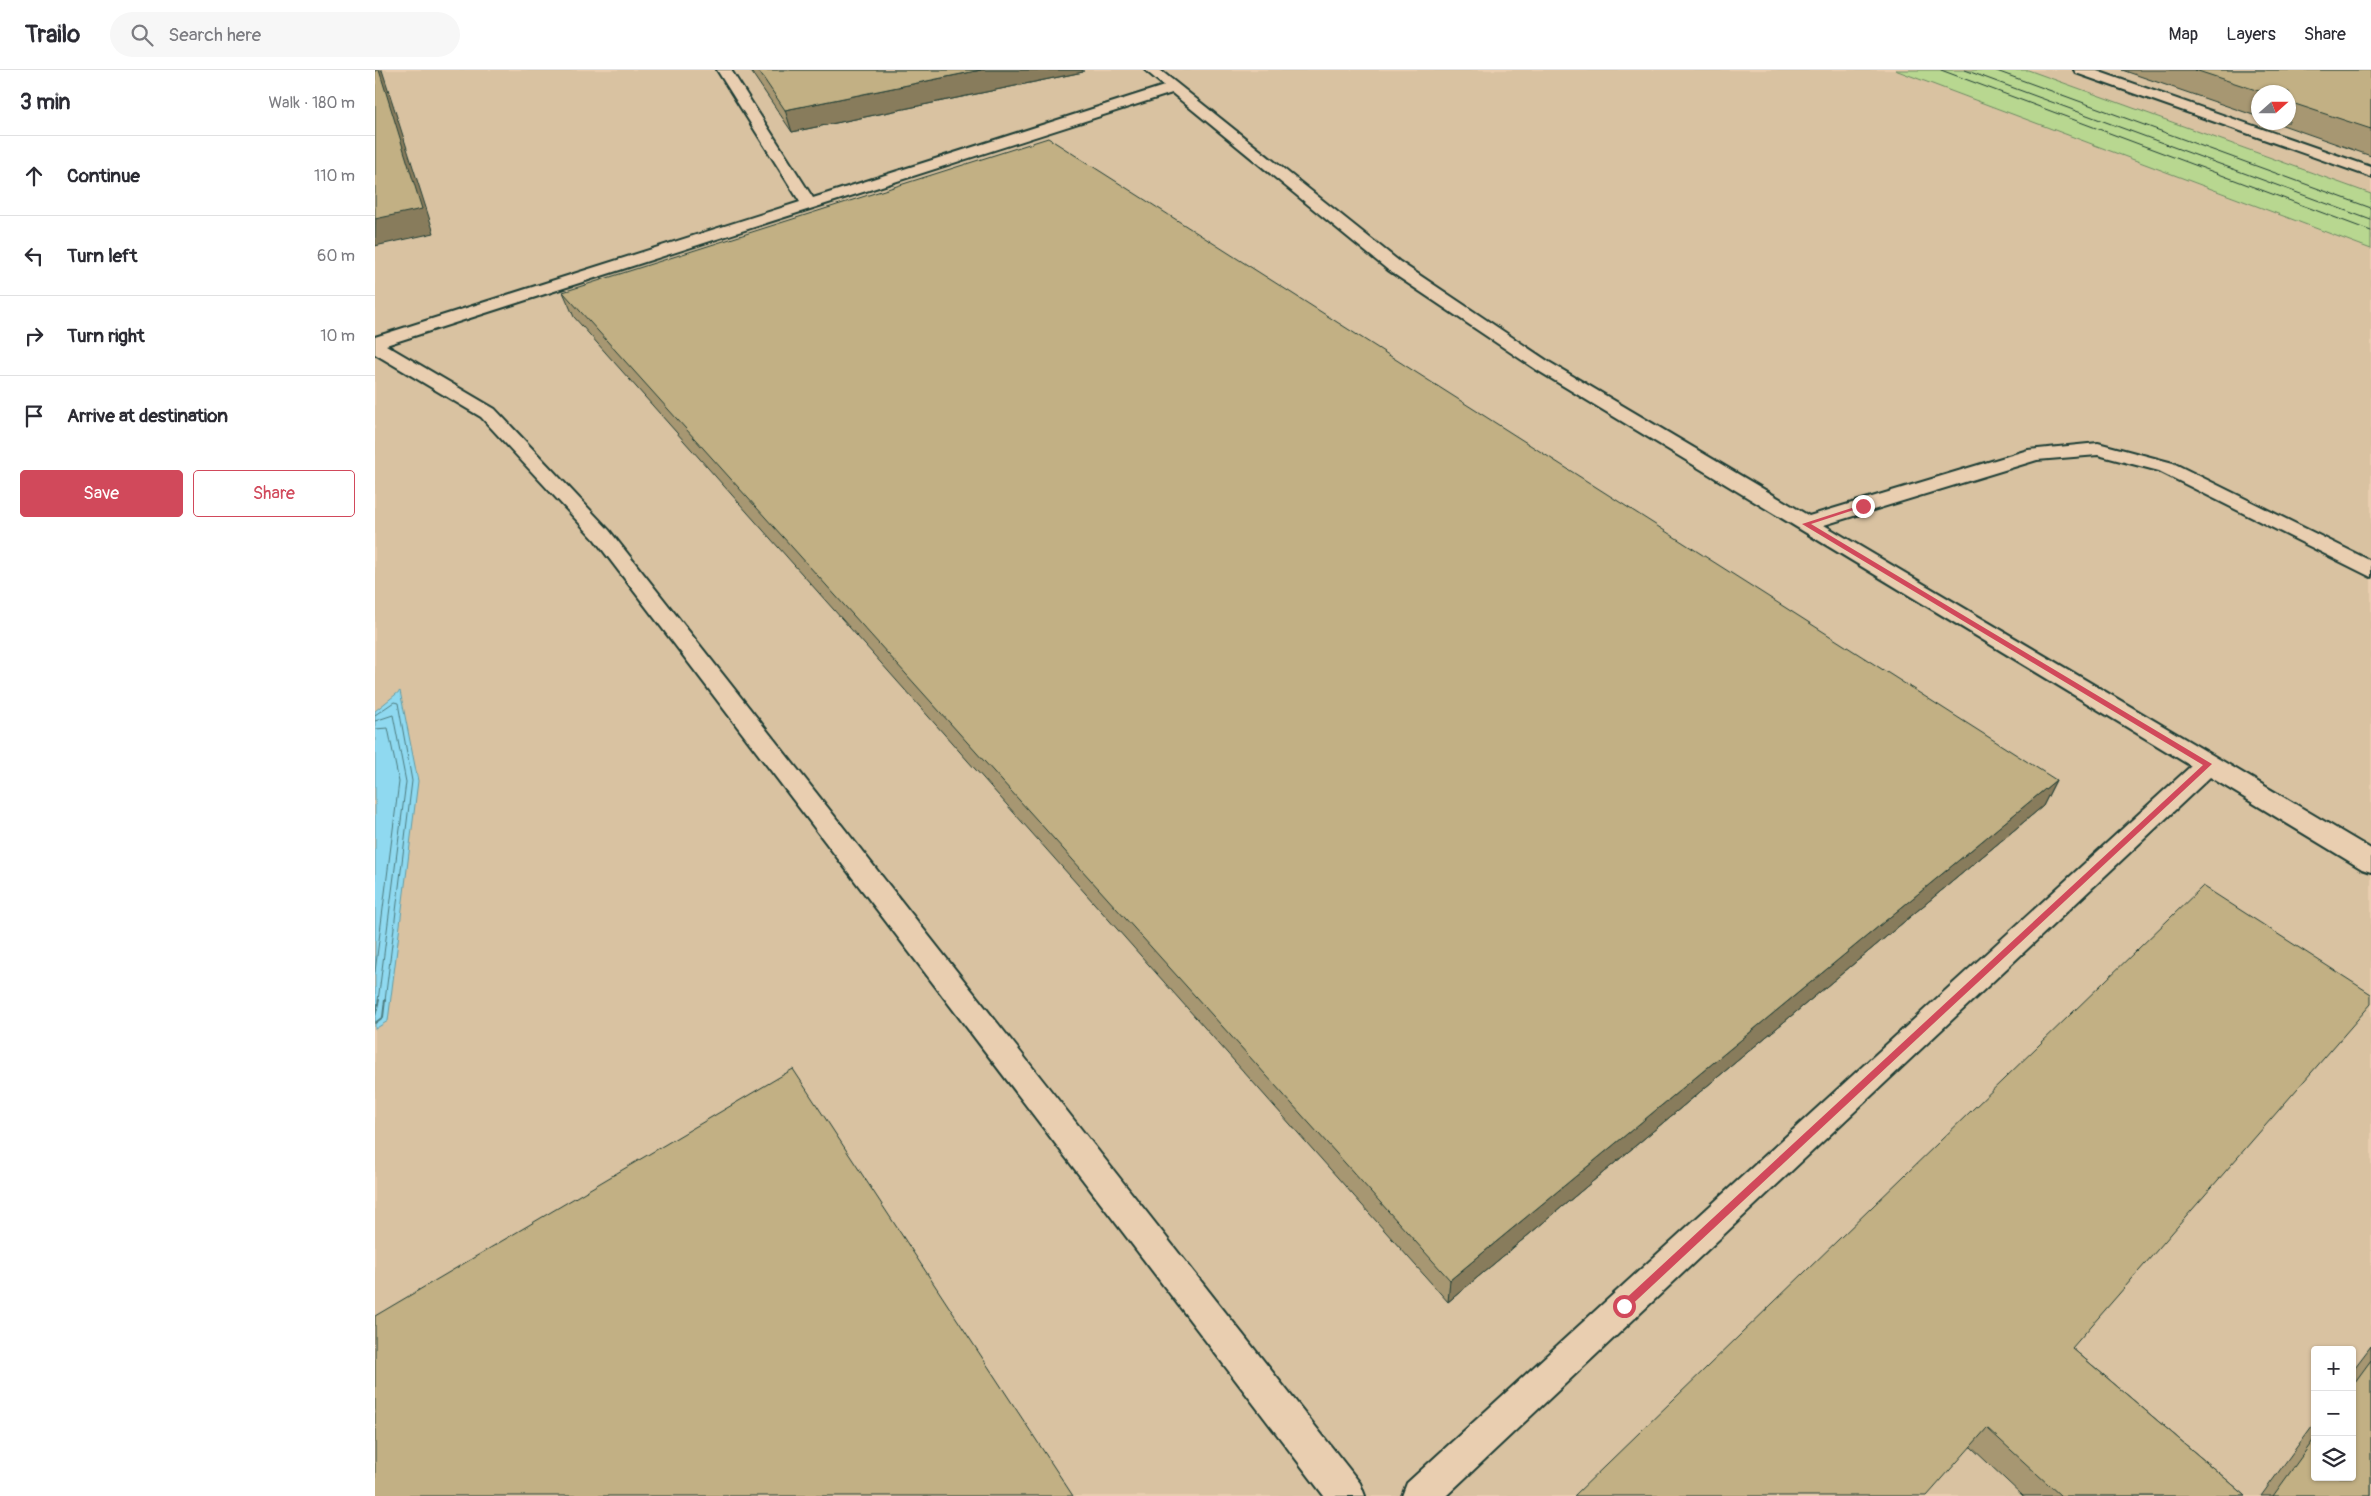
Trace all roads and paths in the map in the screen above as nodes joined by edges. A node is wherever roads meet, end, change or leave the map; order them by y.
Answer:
1 (724, 70) edge
2 (1152, 70) edge
3 (2081, 70) edge
4 (1173, 88) junction
5 (2371, 172) edge
6 (809, 204) junction
7 (375, 345) edge
8 (1805, 524) junction
9 (2371, 570) edge
10 (2208, 764) junction
11 (2371, 862) edge
12 (1347, 1496) edge
13 (1420, 1496) edge

1 - 6 lane
2 - 4 lane
3 - 5 lane
4 - 6 lane
4 - 8 lane
6 - 7 lane
7 - 12 lane
8 - 9 lane
8 - 10 lane
10 - 11 lane
10 - 13 lane

